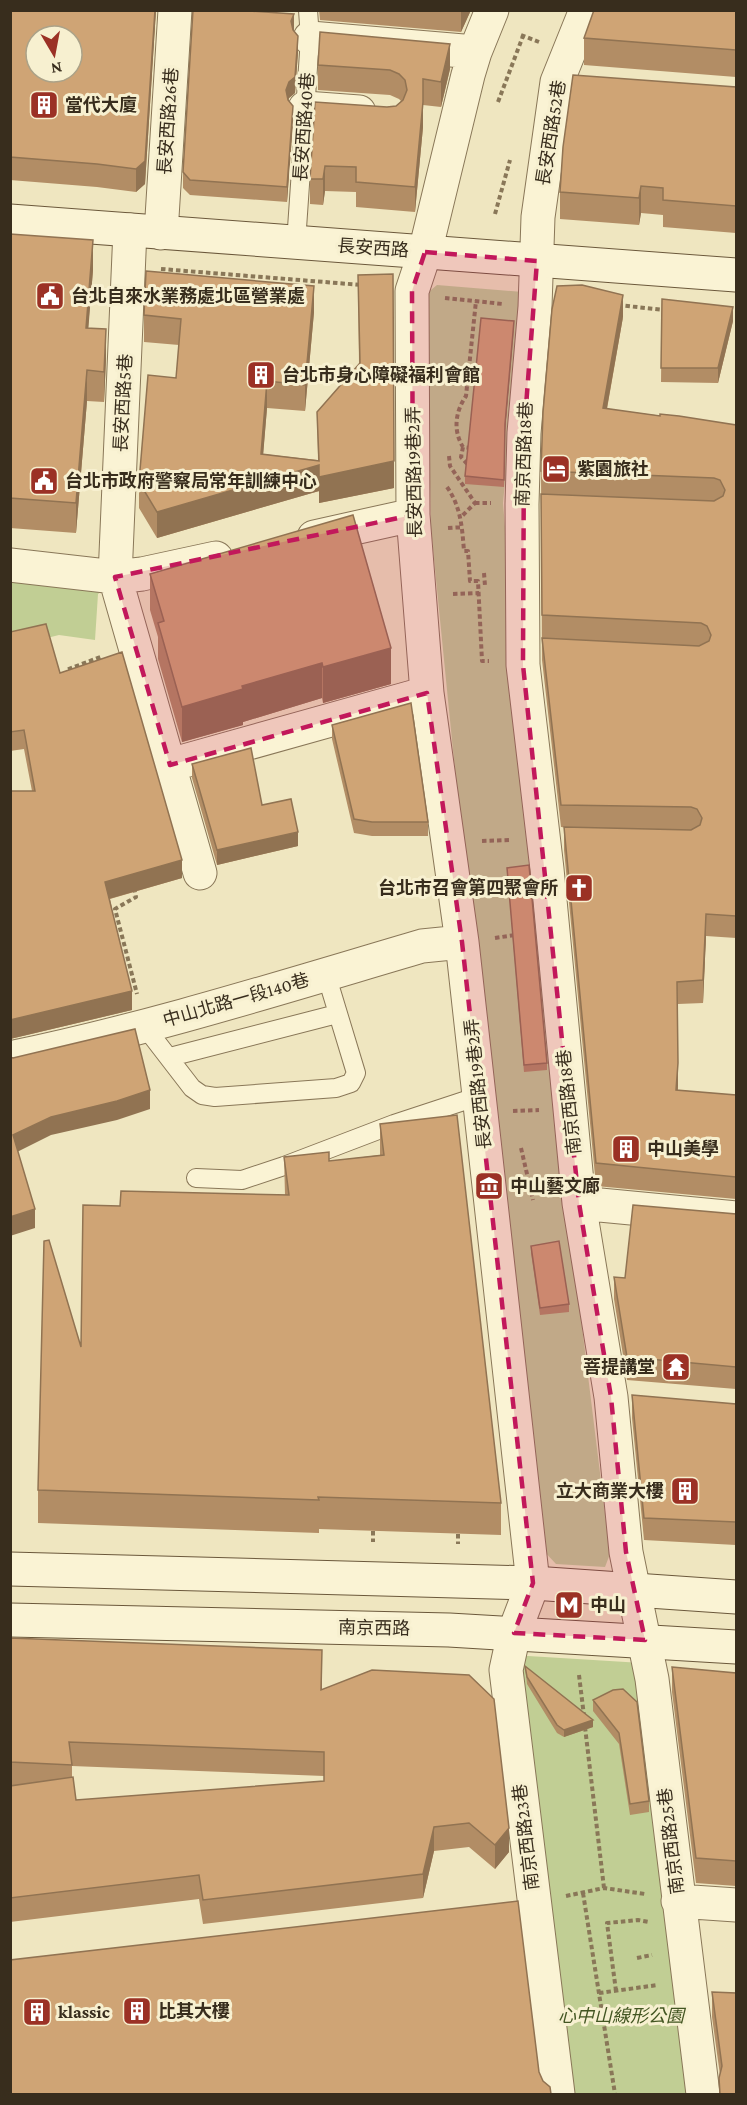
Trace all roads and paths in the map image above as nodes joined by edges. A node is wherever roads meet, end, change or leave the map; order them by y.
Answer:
1 (492, 10) edge
2 (586, 10) edge
3 (176, 12) edge
4 (305, 21) edge
5 (540, 42) dead end
6 (475, 52) junction
7 (557, 82) junction
8 (593, 85) edge
9 (497, 106) dead end
10 (305, 108) junction
11 (388, 114) edge
12 (508, 165) dead end
13 (495, 214) dead end
14 (10, 221) edge
15 (146, 231) junction
16 (296, 243) junction
17 (425, 252) junction
18 (537, 261) junction
19 (129, 267) junction
20 (736, 275) edge
21 (412, 291) junction
22 (476, 301) junction
23 (609, 304) edge
24 (535, 307) junction
25 (668, 310) edge
26 (456, 435) junction
27 (451, 439) dead end
28 (463, 447) junction
29 (481, 449) edge
30 (448, 455) dead end
31 (474, 473) edge
32 (413, 515) junction
33 (462, 527) junction
34 (444, 529) dead end
35 (286, 543) edge
36 (242, 553) edge
37 (10, 565) edge
38 (484, 573) dead end
39 (115, 577) junction
40 (485, 586) dead end
41 (479, 593) junction
42 (449, 594) dead end
43 (479, 602) dead end
44 (134, 644) junction
45 (70, 682) edge
46 (427, 693) junction
47 (170, 765) junction
48 (555, 839) junction
49 (448, 843) junction
50 (200, 873) dead end
51 (133, 885) edge
52 (462, 942) junction
53 (326, 974) junction
54 (337, 1014) junction
55 (145, 1027) junction
56 (10, 1058) edge
57 (170, 1058) junction
58 (479, 1096) junction
59 (196, 1178) dead end
60 (579, 1203) junction
61 (736, 1218) edge
62 (611, 1398) junction
63 (645, 1400) edge
64 (372, 1531) edge
65 (458, 1534) edge
66 (373, 1542) dead end
67 (458, 1544) dead end
68 (10, 1569) edge
69 (533, 1583) junction
70 (633, 1589) junction
71 (736, 1597) edge
72 (10, 1620) edge
73 (514, 1633) junction
74 (645, 1640) junction
75 (736, 1647) edge
76 (579, 1675) dead end
77 (604, 1888) junction
78 (583, 1893) junction
79 (678, 1901) junction
80 (522, 1905) junction
81 (736, 1905) edge
82 (621, 1922) junction
83 (652, 1923) dead end
84 (623, 1930) dead end
85 (656, 1955) dead end
86 (637, 1958) dead end
87 (659, 1975) dead end
88 (616, 1990) junction
89 (599, 1993) junction
90 (558, 2094) edge
91 (615, 2094) edge
92 (703, 2094) edge

1 - 6 street, 長安西路19巷2弄
2 - 7 street, 長安西路52巷
3 - 15 street, 長安西路26巷
4 - 6 street
4 - 10 lane, 長安西路40巷
5 - 9 path
6 - 17 street, 長安西路19巷2弄
7 - 8 street
7 - 18 street, 長安西路52巷
10 - 11 street
10 - 16 lane, 長安西路40巷
12 - 13 path
14 - 15 street, 長安西路
15 - 16 street, 長安西路
15 - 19 street, 長安西路5巷
16 - 17 street, 長安西路
17 - 18 street, 長安西路
17 - 21 street, 長安西路19巷2弄
18 - 20 street, 長安西路
18 - 24 street, 南京西路18巷
19 - 21 path
19 - 39 street, 長安西路5巷
21 - 22 path
21 - 32 street, 長安西路19巷2弄
22 - 24 path
22 - 26 path
23 - 25 path
24 - 48 street, 南京西路18巷
26 - 27 path
26 - 28 path
28 - 29 path
28 - 31 path
30 - 33 path
32 - 35 street
32 - 46 street, 長安西路19巷2弄
33 - 34 path
33 - 41 path
36 - 39 street
37 - 39 street
38 - 40 path
39 - 44 street, 長安西路5巷
41 - 42 path
41 - 43 path
44 - 45 path
44 - 47 street, 長安西路5巷
46 - 47 street
46 - 49 street, 長安西路19巷2弄
47 - 50 street, 長安西路5巷
48 - 49 path
48 - 60 street, 南京西路18巷
49 - 52 street, 長安西路19巷2弄
51 - 55 path
52 - 53 street, 中山北路一段140巷
52 - 58 street, 長安西路19巷2弄
53 - 54 lane
53 - 55 street, 中山北路一段140巷
54 - 57 lane
54 - 57 lane
55 - 56 street, 中山北路一段140巷
55 - 57 lane
58 - 59 lane
58 - 69 street, 長安西路19巷2弄
60 - 61 street
60 - 62 street, 南京西路18巷
62 - 63 street
62 - 70 street, 南京西路18巷
64 - 66 path
65 - 67 path
68 - 69 street
69 - 70 street
69 - 73 street, 南京西路23巷
70 - 71 street
70 - 74 street, 南京西路25巷
72 - 73 street, 南京西路
73 - 74 street, 南京西路
73 - 80 street, 南京西路23巷
74 - 75 street, 南京西路
74 - 79 street, 南京西路25巷
76 - 77 path
77 - 78 path
77 - 79 path
78 - 80 path
78 - 89 path
79 - 81 street
79 - 92 street, 南京西路25巷
80 - 90 street, 南京西路23巷
82 - 83 path
82 - 84 path
82 - 88 path
85 - 86 path
87 - 88 path
88 - 89 path
89 - 91 path

